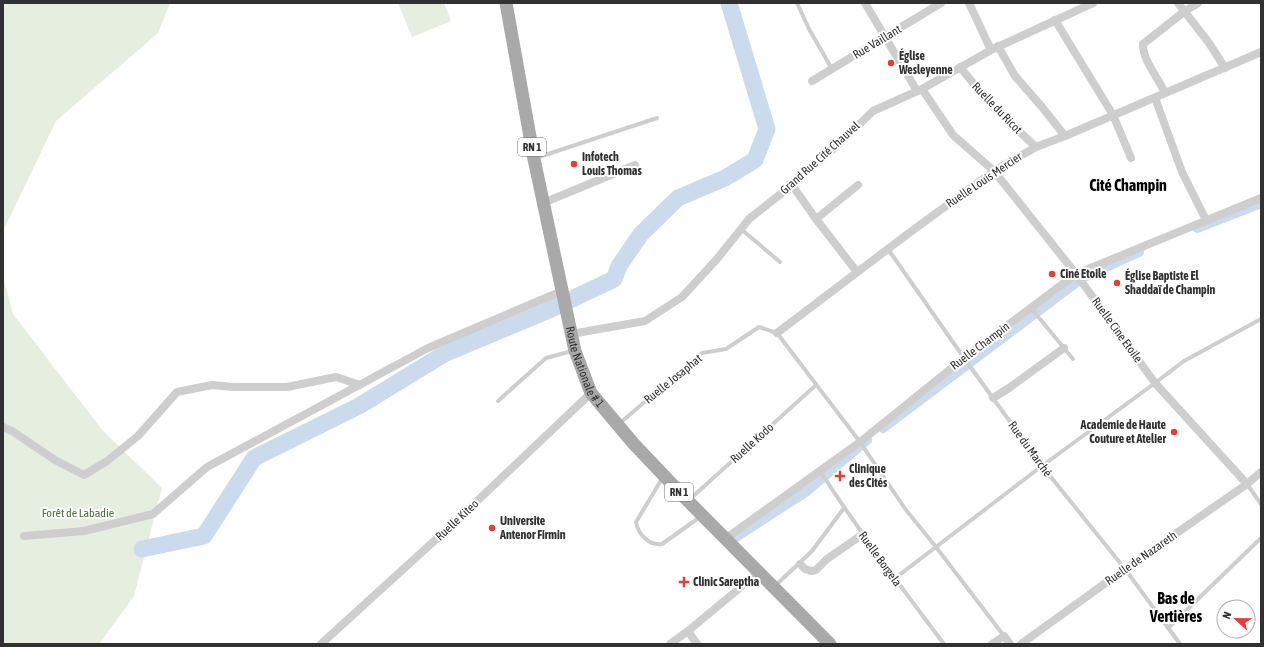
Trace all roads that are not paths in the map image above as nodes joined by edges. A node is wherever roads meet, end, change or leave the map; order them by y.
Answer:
1 (506, 3) edge
2 (797, 3) edge
3 (864, 3) edge
4 (941, 3) edge
5 (969, 3) edge
6 (1093, 3) edge
7 (1178, 3) edge
8 (1198, 3) edge
9 (1185, 12) junction
10 (1055, 20) junction
11 (886, 37) junction
12 (994, 48) junction
13 (1261, 52) edge
14 (960, 67) junction
15 (1225, 68) junction
16 (832, 69) junction
17 (812, 81) dead end
18 (919, 90) junction
19 (1165, 93) junction
20 (1154, 98) junction
21 (1113, 115) junction
22 (657, 118) dead end
23 (1065, 136) junction
24 (1036, 147) junction
25 (534, 158) junction
26 (1131, 158) dead end
27 (635, 165) dead end
28 (994, 171) junction
29 (792, 185) junction
30 (858, 185) dead end
31 (1261, 198) edge
32 (543, 203) junction
33 (816, 219) junction
34 (1206, 220) junction
35 (741, 229) junction
36 (888, 248) junction
37 (780, 262) dead end
38 (858, 272) junction
39 (1076, 274) junction
40 (562, 291) junction
41 (1031, 308) junction
42 (1260, 321) edge
43 (777, 333) junction
44 (571, 334) junction
45 (1064, 348) junction
46 (574, 351) junction
47 (964, 358) junction
48 (1073, 359) dead end
49 (1155, 383) junction
50 (360, 385) junction
51 (816, 385) junction
52 (591, 393) junction
53 (993, 398) junction
54 (498, 401) dead end
55 (617, 426) junction
56 (3, 427) edge
57 (860, 442) junction
58 (1042, 466) junction
59 (820, 471) junction
60 (1261, 472) edge
61 (664, 476) junction
62 (1247, 484) junction
63 (688, 501) junction
64 (1261, 504) edge
65 (844, 508) junction
66 (702, 516) junction
67 (863, 534) junction
68 (24, 536) dead end
69 (1261, 538) edge
70 (725, 539) junction
71 (936, 546) junction
72 (800, 564) junction
73 (1124, 569) junction
74 (759, 572) junction
75 (894, 579) junction
76 (774, 587) junction
77 (1168, 628) junction
78 (688, 632) junction
79 (1004, 636) junction
80 (322, 644) edge
81 (670, 644) edge
82 (697, 644) edge
83 (830, 644) edge
84 (944, 644) edge
85 (992, 644) edge
86 (1010, 644) edge
87 (1021, 644) edge
88 (1180, 644) edge

1 - 25 main road, Route Nationale # 1 / RN 1
2 - 16 lane
3 - 11 street, Ruelle Cine Etoile
4 - 11 street, Rue Vaillant
5 - 12 street
6 - 10 street, Grand Rue Cité Chauvel
7 - 9 street
8 - 9 street
9 - 15 street
9 - 19 street
10 - 12 street, Grand Rue Cité Chauvel
10 - 21 street
11 - 16 street, Rue Vaillant
11 - 18 street, Ruelle Cine Etoile
12 - 14 street, Grand Rue Cité Chauvel
12 - 23 street
13 - 15 street, Ruelle Louis Mercier
14 - 18 street, Grand Rue Cité Chauvel
14 - 24 street, Ruelle du Ricot
15 - 19 street, Ruelle Louis Mercier
16 - 17 street, Rue Vaillant
18 - 28 street, Ruelle Cine Etoile
18 - 29 street, Grand Rue Cité Chauvel
19 - 20 street, Ruelle Louis Mercier
20 - 21 street, Ruelle Louis Mercier
20 - 34 street
21 - 23 street, Ruelle Louis Mercier
21 - 26 street
22 - 25 lane
23 - 24 street, Ruelle Louis Mercier
24 - 28 street, Ruelle Louis Mercier
25 - 32 main road, Route Nationale # 1 / RN 1
27 - 32 street
28 - 36 street, Ruelle Louis Mercier
28 - 39 street, Ruelle Cine Etoile
29 - 33 street
29 - 35 street, Grand Rue Cité Chauvel
30 - 33 street
31 - 34 street, Ruelle Champin
32 - 40 main road, Route Nationale # 1 / RN 1
33 - 38 street
34 - 39 street, Ruelle Champin
35 - 37 lane
35 - 44 street, Grand Rue Cité Chauvel
36 - 38 street, Ruelle Louis Mercier
36 - 47 lane, Rue du Marché
38 - 43 street, Ruelle Louis Mercier
39 - 41 street, Ruelle Champin
39 - 49 street, Ruelle Cine Etoile
40 - 44 main road, Route Nationale # 1 / RN 1
40 - 50 street
41 - 45 lane
41 - 47 street, Ruelle Champin
42 - 49 lane
43 - 51 lane
43 - 55 lane, Ruelle Josaphat
44 - 46 main road, Route Nationale # 1 / RN 1
45 - 48 lane
45 - 53 street
46 - 52 main road, Route Nationale # 1 / RN 1
46 - 54 lane
47 - 53 lane, Rue du Marché
47 - 57 street, Ruelle Champin
49 - 58 lane
49 - 62 street, Ruelle Cine Etoile
50 - 56 street
50 - 68 street
51 - 57 lane
51 - 63 lane, Ruelle Kodo
52 - 55 main road, Route Nationale # 1 / RN 1
52 - 80 street, Ruelle Kiteo
53 - 58 lane, Rue du Marché
55 - 61 main road, Route Nationale # 1 / RN 1
57 - 59 street, Ruelle Champin
57 - 71 lane
58 - 71 lane
58 - 73 lane, Rue du Marché
59 - 65 lane, Ruelle Borgela
59 - 70 street, Ruelle Champin
60 - 62 street, Ruelle de Nazareth
61 - 63 main road, Route Nationale # 1 / RN 1
61 - 66 lane
62 - 64 lane
62 - 73 street, Ruelle de Nazareth
63 - 66 main road, Route Nationale # 1 / RN 1
65 - 67 lane, Ruelle Borgela
65 - 72 lane
66 - 70 main road, Route Nationale # 1 / RN 1
67 - 72 street
67 - 75 lane, Ruelle Borgela
69 - 77 lane
70 - 74 main road, Route Nationale # 1 / RN 1
71 - 75 lane
71 - 79 lane
72 - 76 lane
73 - 77 lane, Rue du Marché
73 - 87 street, Ruelle de Nazareth
74 - 76 main road, Route Nationale # 1 / RN 1
74 - 78 street
75 - 84 lane, Ruelle Borgela
76 - 83 main road, Route Nationale # 1 / RN 1
77 - 88 lane, Rue du Marché
78 - 81 street
78 - 82 street
79 - 85 street
79 - 86 street

